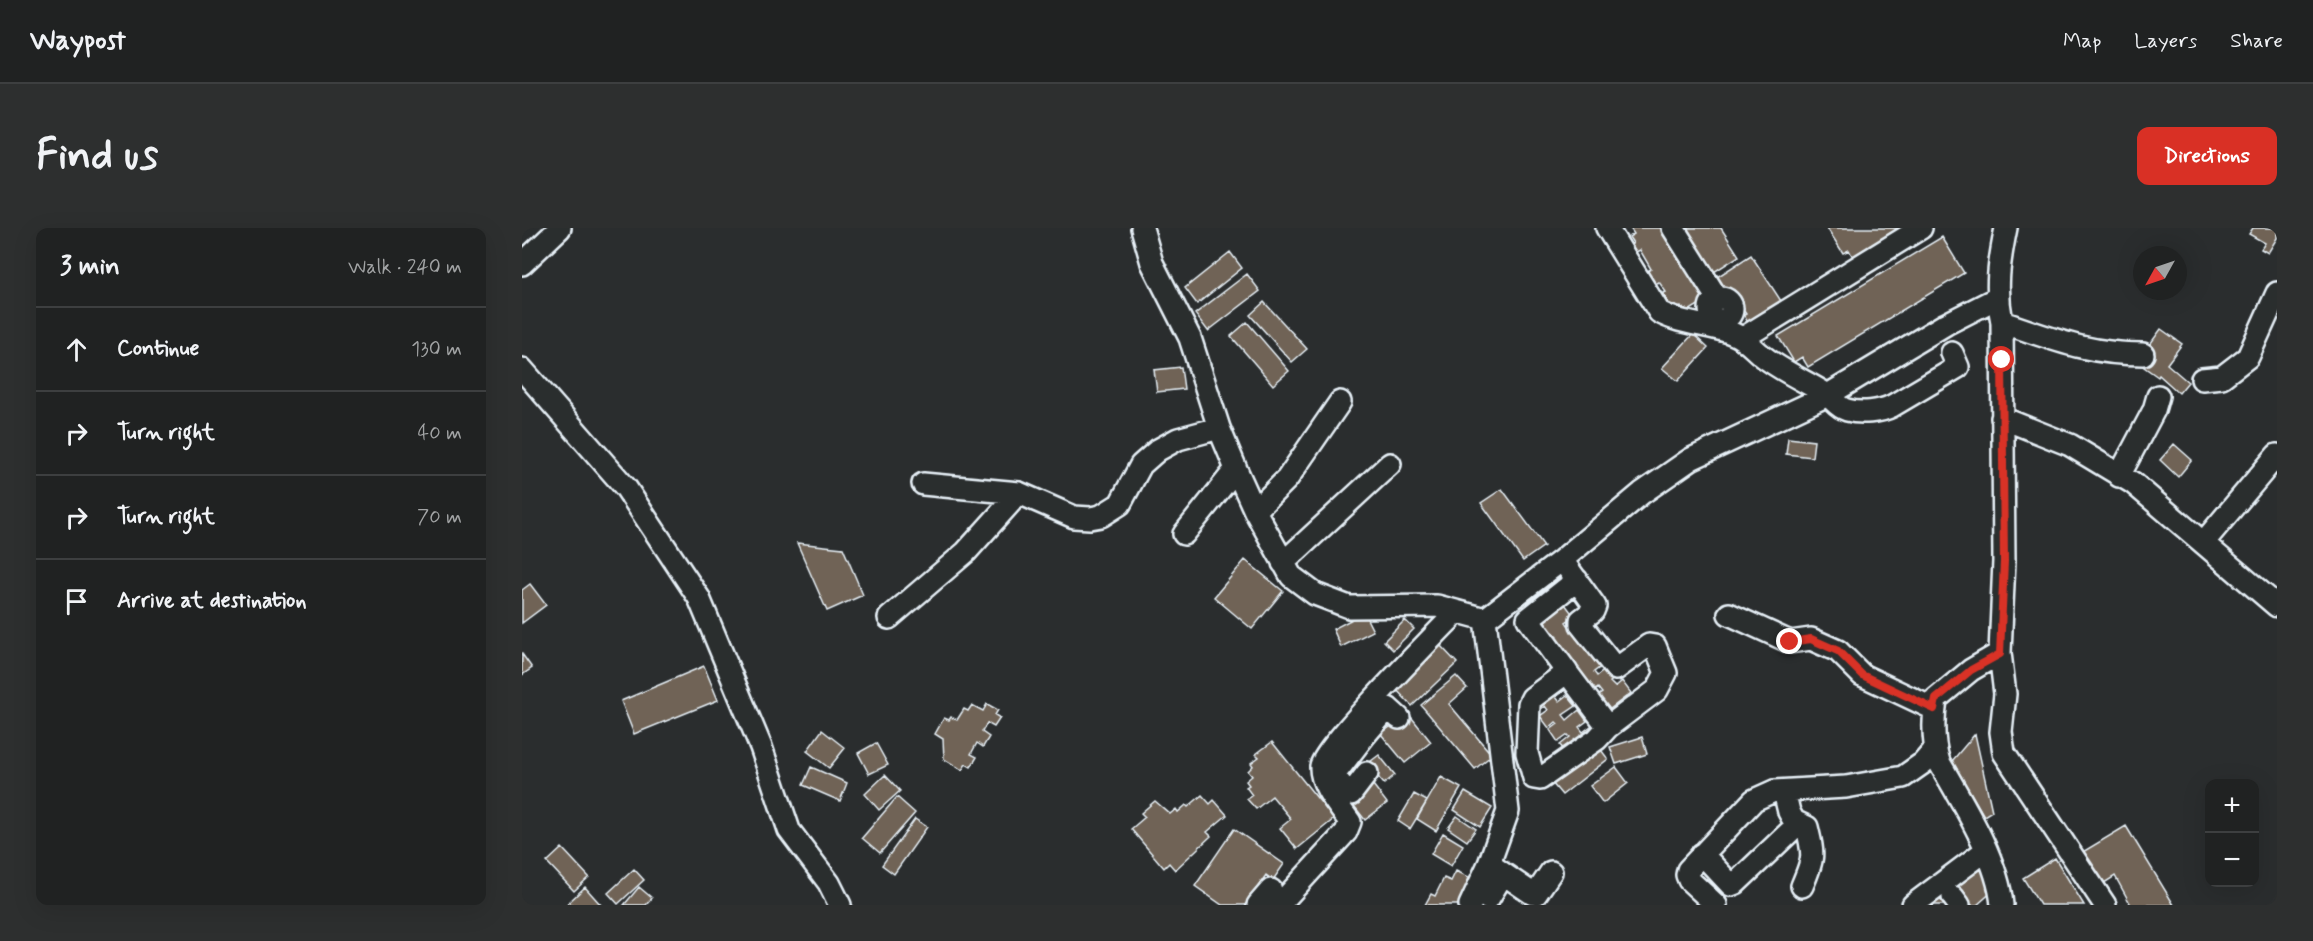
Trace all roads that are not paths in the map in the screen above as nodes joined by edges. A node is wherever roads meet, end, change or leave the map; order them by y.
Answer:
1 (560, 228) edge
2 (1142, 228) edge
3 (1607, 228) edge
4 (1673, 228) edge
5 (1921, 228) edge
6 (2006, 228) edge
7 (522, 264) edge
8 (2277, 293) edge
9 (1997, 298) junction
10 (2002, 322) junction
11 (1734, 330) junction
12 (1952, 353) dead end
13 (2143, 354) dead end
14 (522, 369) edge
15 (2202, 379) dead end
16 (1828, 395) junction
17 (2158, 396) dead end
18 (1340, 402) dead end
19 (2002, 418) junction
20 (1219, 428) junction
21 (2277, 454) edge
22 (1390, 464) dead end
23 (1236, 469) junction
24 (2119, 476) junction
25 (923, 484) dead end
26 (1019, 493) junction
27 (1255, 511) junction
28 (1184, 534) dead end
29 (2203, 543) junction
30 (1562, 560) junction
31 (1283, 562) junction
32 (1577, 580) junction
33 (1513, 597) junction
34 (2277, 606) edge
35 (1457, 612) junction
36 (1729, 614) dead end
37 (889, 618) dead end
38 (1485, 619) junction
39 (1528, 619) junction
40 (2000, 654) junction
41 (1566, 671) junction
42 (1934, 709) junction
43 (1399, 718) dead end
44 (1608, 727) junction
45 (1352, 748) junction
46 (1935, 748) junction
47 (1784, 791) junction
48 (1798, 825) junction
49 (1985, 850) junction
50 (1702, 854) junction
51 (1496, 869) junction
52 (1551, 872) dead end
53 (1802, 886) dead end
54 (1483, 900) edge
55 (1265, 902) edge
56 (840, 905) edge
57 (1716, 905) edge
58 (1913, 905) edge
59 (2002, 905) edge
60 (2106, 905) edge

1 - 7 street
2 - 20 street
3 - 11 street
4 - 11 street
5 - 11 street
6 - 9 street
8 - 15 street
9 - 10 street
9 - 16 street
10 - 13 street
10 - 19 street
11 - 16 street
12 - 16 street
14 - 56 street
16 - 30 street
17 - 24 street
18 - 27 street
19 - 24 street
19 - 40 street
20 - 23 street
20 - 26 street
21 - 29 street
22 - 31 street
23 - 27 street
23 - 28 street
24 - 29 street
25 - 26 street
26 - 37 street
27 - 31 street
29 - 34 street
30 - 32 street
30 - 33 street
31 - 35 street
32 - 39 street
32 - 44 street
33 - 38 street
33 - 39 street
35 - 38 street
35 - 45 street
36 - 42 street
38 - 51 street
39 - 41 street
40 - 42 street
40 - 60 street
41 - 44 street
41 - 44 street
42 - 46 street
43 - 45 street
45 - 55 street
46 - 47 street
46 - 49 street
47 - 48 street
47 - 50 street
48 - 50 street
48 - 53 street
49 - 58 street
49 - 59 street
50 - 57 street
51 - 52 street
51 - 54 street

